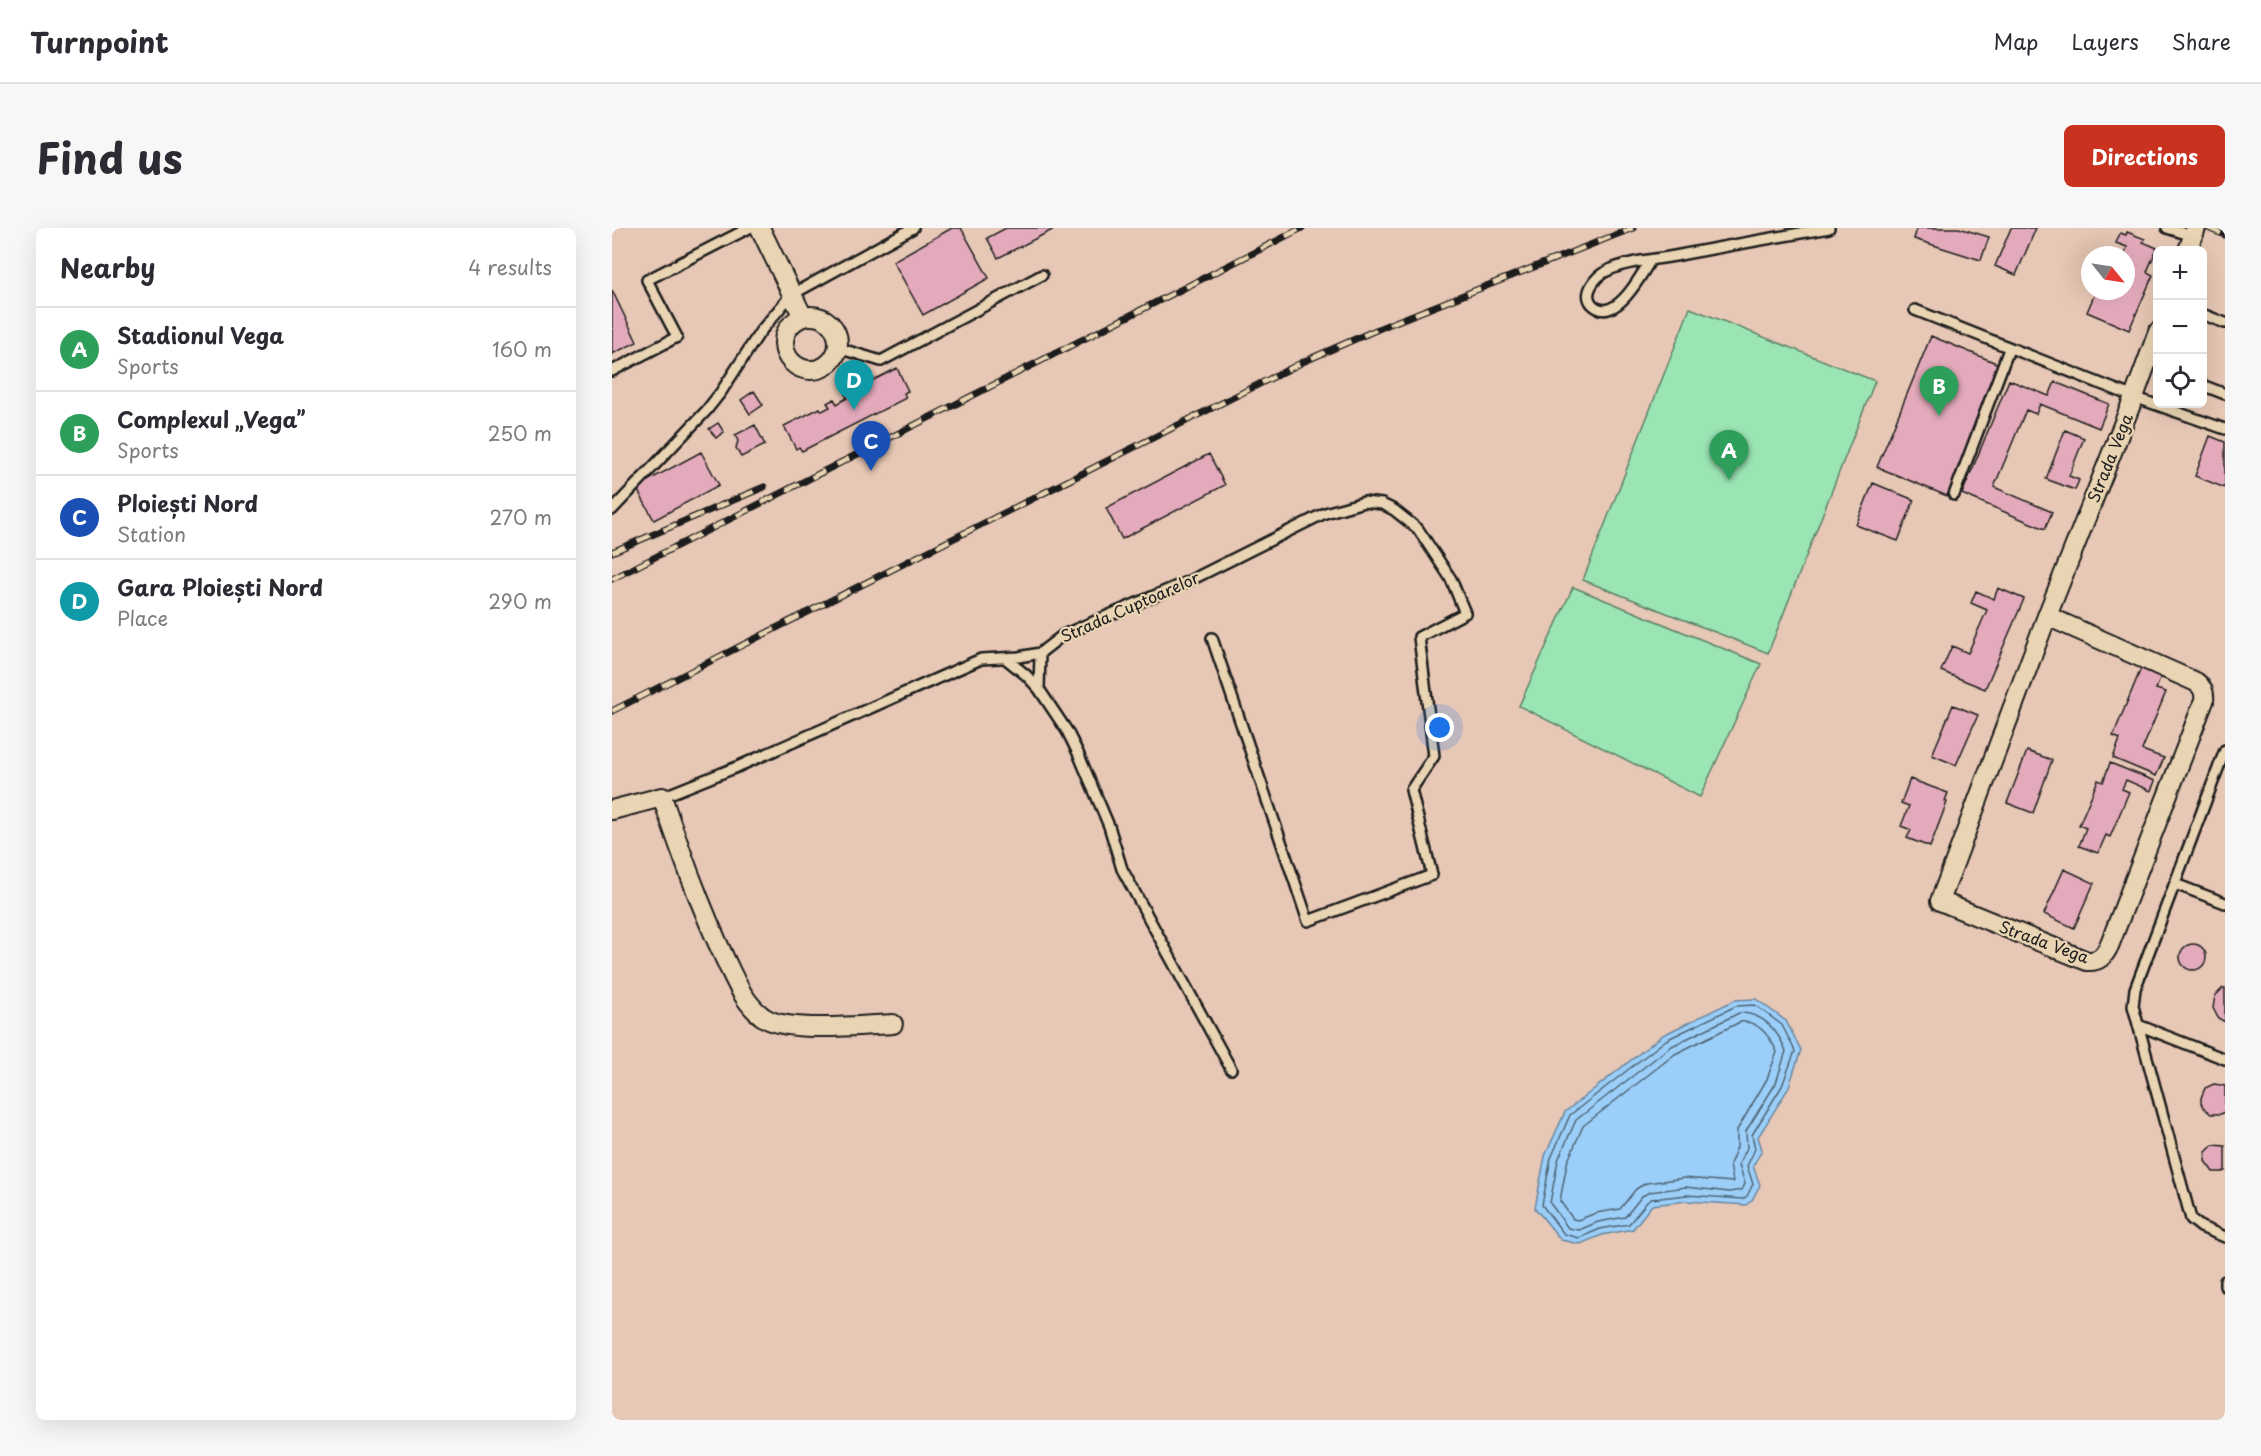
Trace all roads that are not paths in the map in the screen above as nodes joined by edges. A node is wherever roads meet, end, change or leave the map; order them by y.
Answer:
1 (748, 228) edge
2 (760, 228) edge
3 (913, 228) edge
4 (1829, 228) edge
5 (2167, 228) edge
6 (2192, 238) edge
7 (1650, 261) junction
8 (1042, 275) dead end
9 (791, 295) junction
10 (1915, 310) dead end
11 (803, 317) junction
12 (2207, 317) edge
13 (2225, 323) edge
14 (838, 348) junction
15 (2009, 348) junction
16 (2152, 365) edge
17 (612, 371) edge
18 (2207, 387) edge
19 (2225, 394) edge
20 (2134, 397) junction
21 (2225, 429) edge
22 (1954, 495) dead end
23 (612, 510) edge
24 (2047, 616) junction
25 (1212, 638) dead end
26 (1040, 653) junction
27 (1005, 658) junction
28 (1039, 689) junction
29 (2225, 750) edge
30 (662, 797) junction
31 (612, 810) edge
32 (2175, 884) junction
33 (2225, 903) edge
34 (893, 1024) dead end
35 (2138, 1025) junction
36 (2225, 1059) edge
37 (1231, 1069) dead end
38 (2225, 1237) edge

1 - 17 lane
2 - 9 street
3 - 9 lane
4 - 7 lane
5 - 6 lane
7 - 7 lane
8 - 14 lane
9 - 11 street
9 - 23 lane
10 - 15 lane
11 - 14 street
11 - 14 street
12 - 13 lane
15 - 20 lane
15 - 22 lane
16 - 20 street, Strada Vega
18 - 19 lane
20 - 21 lane
20 - 24 street, Strada Vega
24 - 24 street, Strada Vega
25 - 26 lane, Strada Cuptoarelor
26 - 27 lane, Strada Cuptoarelor
26 - 28 lane
27 - 28 lane
27 - 30 lane, Strada Cuptoarelor
28 - 37 lane
29 - 32 lane
30 - 31 street, Strada Cuptoarelor
30 - 34 street
32 - 33 lane
32 - 35 lane
35 - 36 lane
35 - 38 lane

